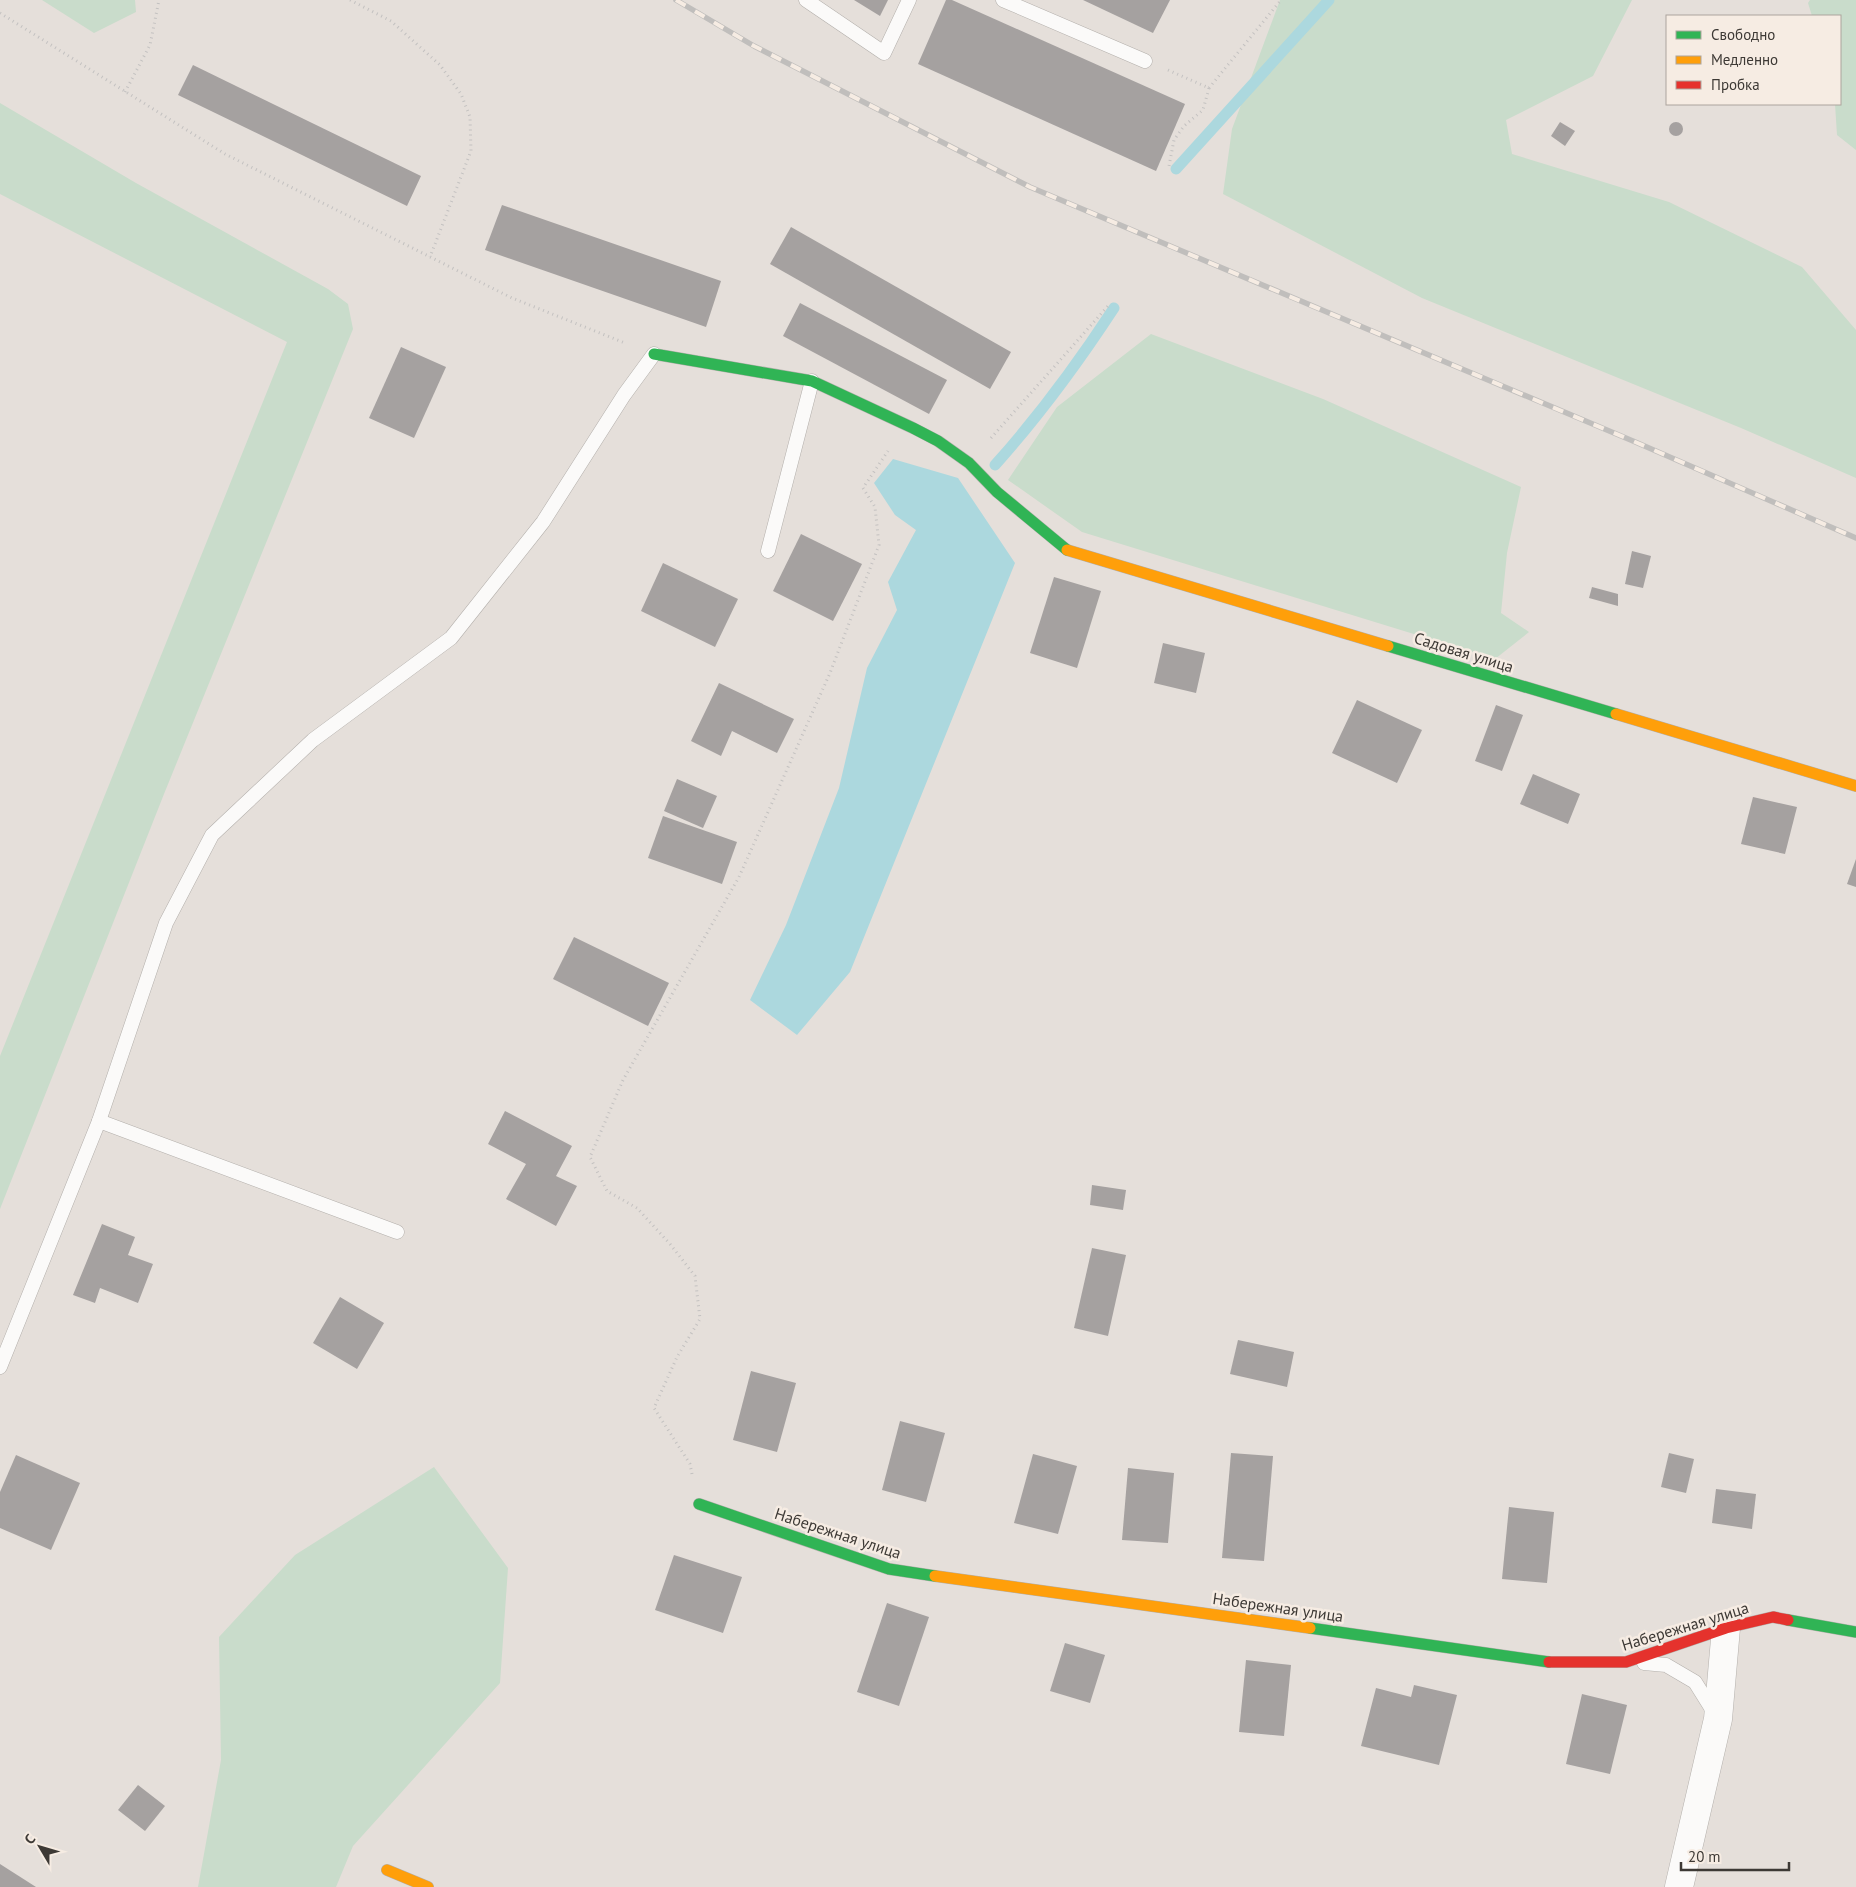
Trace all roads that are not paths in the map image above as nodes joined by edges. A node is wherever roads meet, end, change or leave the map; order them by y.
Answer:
1 (806, 0) edge
2 (909, 0) edge
3 (1003, 0) edge
4 (1145, 61) road end
5 (654, 354) joint
6 (812, 380) junction
7 (768, 551) dead end
8 (1856, 786) edge
9 (99, 1121) junction
10 (397, 1232) dead end
11 (0, 1368) edge
12 (699, 1504) road end
13 (1726, 1628) junction
14 (1856, 1632) edge
15 (1626, 1662) junction
16 (1718, 1719) junction
17 (387, 1870) dead end
18 (428, 1887) edge
19 (1679, 1887) edge

1 - 2 lane
3 - 4 lane
5 - 6 street
5 - 9 lane
6 - 7 lane
6 - 8 street, Садовая улица
9 - 10 lane
9 - 11 lane
12 - 15 street, Набережная улица
13 - 14 street, Набережная улица
13 - 15 street, Набережная улица
13 - 16 street
15 - 16 lane
16 - 19 street
17 - 18 street

